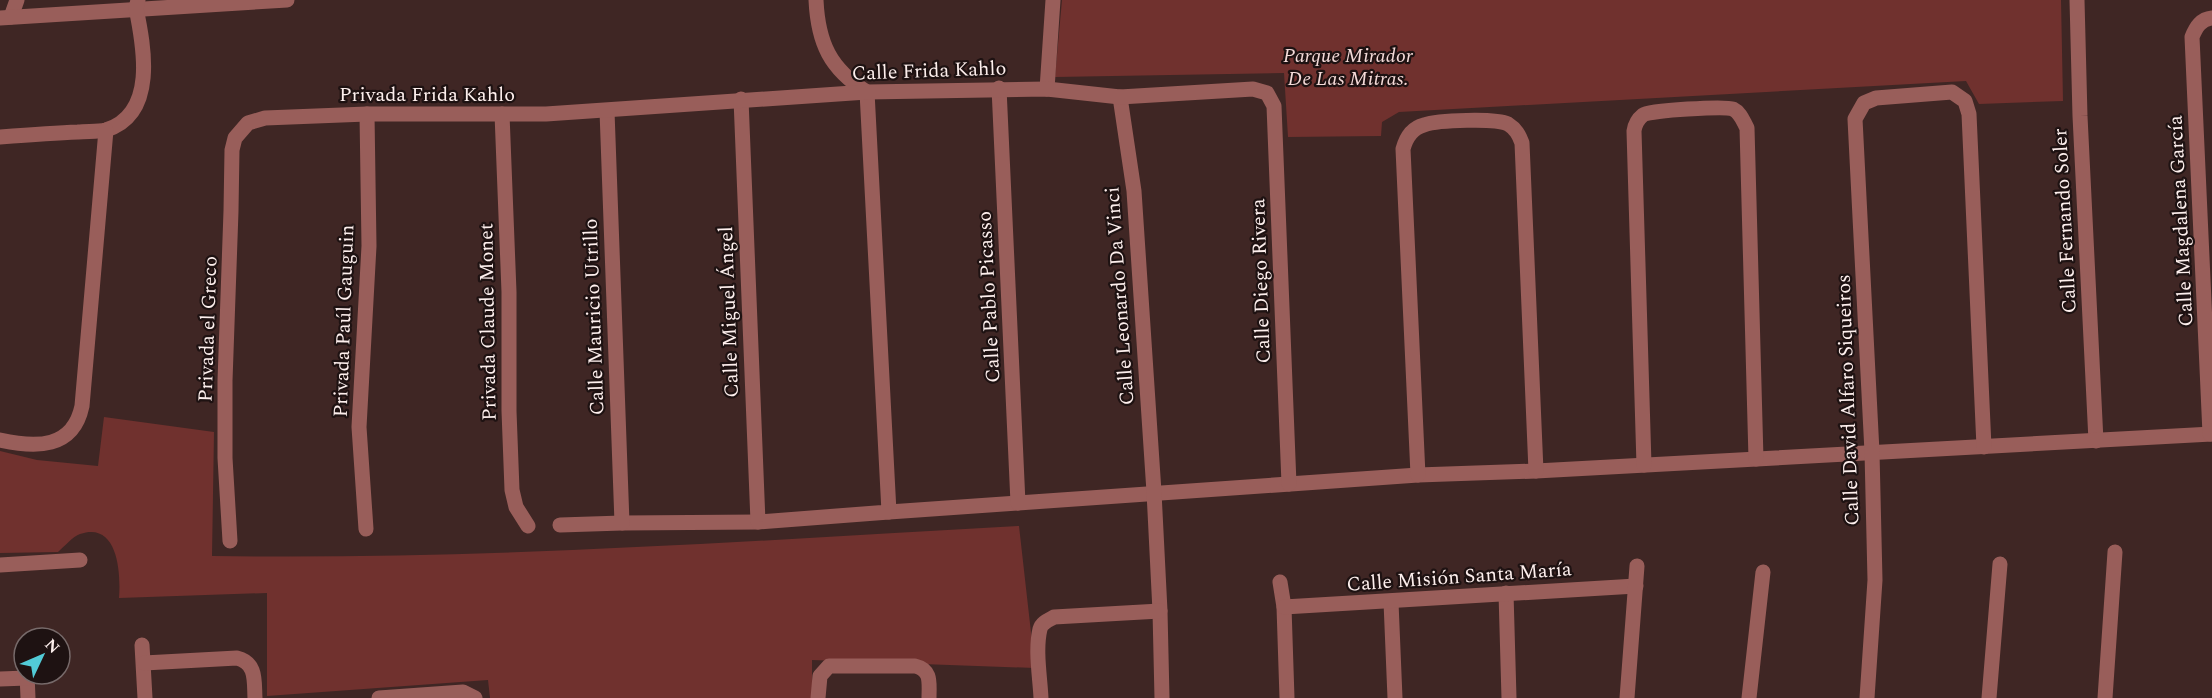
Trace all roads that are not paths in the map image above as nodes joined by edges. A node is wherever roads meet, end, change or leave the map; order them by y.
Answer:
1 (16, 0) edge
2 (287, 0) edge
3 (816, 0) edge
4 (1053, 0) edge
5 (2077, 0) edge
6 (137, 4) edge
7 (6, 17) edge
8 (2212, 18) edge
9 (999, 88) junction
10 (1047, 89) junction
11 (1253, 89) joint
12 (867, 92) junction
13 (1120, 97) junction
14 (741, 99) junction
15 (607, 111) junction
16 (367, 114) junction
17 (502, 114) junction
18 (248, 123) joint
19 (106, 130) junction
20 (0, 137) edge
21 (2211, 434) edge
22 (0, 440) edge
23 (2096, 441) junction
24 (1984, 447) junction
25 (1872, 452) junction
26 (1756, 459) junction
27 (1644, 465) junction
28 (1536, 471) junction
29 (1419, 475) junction
30 (1289, 484) junction
31 (1154, 492) junction
32 (1018, 503) junction
33 (889, 512) junction
34 (758, 522) junction
35 (622, 523) junction
36 (560, 525) dead end
37 (528, 526) dead end
38 (366, 529) dead end
39 (230, 541) dead end
40 (2115, 552) dead end
41 (80, 560) dead end
42 (2000, 564) dead end
43 (0, 565) edge
44 (1637, 566) dead end
45 (1763, 572) dead end
46 (1280, 582) dead end
47 (1636, 586) junction
48 (1506, 593) junction
49 (1391, 602) junction
50 (1284, 607) junction
51 (1160, 611) junction
52 (142, 645) dead end
53 (144, 663) junction
54 (818, 691) edge
55 (145, 698) edge
56 (255, 698) edge
57 (379, 698) edge
58 (474, 698) edge
59 (929, 698) edge
60 (1041, 698) edge
61 (1162, 698) edge
62 (1287, 698) edge
63 (1395, 698) edge
64 (1509, 698) edge
65 (1627, 698) edge
66 (1749, 698) edge
67 (1867, 698) edge
68 (1989, 698) edge
69 (2105, 698) edge

1 - 7 street
2 - 6 street
3 - 12 street
4 - 10 street
5 - 23 street, Calle Fernando Soler
6 - 7 street
6 - 19 street
8 - 21 street, Calle Magdalena García
9 - 10 street, Calle Frida Kahlo
9 - 12 street, Calle Frida Kahlo
9 - 32 street, Calle Pablo Picasso
10 - 13 street, Calle Frida Kahlo
11 - 13 street, Calle Frida Kahlo
11 - 30 street, Calle Diego Rivera
12 - 14 street, Calle Frida Kahlo
12 - 33 street
13 - 31 street, Calle Leonardo Da Vinci
14 - 15 street, Calle Frida Kahlo
14 - 34 street, Calle Miguel Ángel
15 - 17 street, Privada Frida Kahlo
15 - 35 street, Calle Mauricio Utrillo
16 - 17 street, Privada Frida Kahlo
16 - 18 street, Privada Frida Kahlo
16 - 38 street, Privada Paúl Gauguin
17 - 37 street, Privada Claude Monet
18 - 39 street, Privada el Greco
19 - 20 street
19 - 22 street
21 - 23 street
23 - 24 street
24 - 25 street
24 - 25 street, Calle David Alfaro Siqueiros
25 - 26 street
25 - 67 street, Calle David Alfaro Siqueiros
26 - 27 street
26 - 27 street
27 - 28 street
28 - 29 street
28 - 29 street
29 - 30 street
30 - 31 street
31 - 32 street
31 - 51 street, Calle Leonardo Da Vinci
32 - 33 street
33 - 34 street
34 - 35 street
35 - 36 street
40 - 69 street
41 - 43 street
42 - 68 street
44 - 47 street
45 - 66 street
46 - 50 street
47 - 48 street, Calle Misión Santa María
47 - 65 street
48 - 49 street, Calle Misión Santa María
48 - 64 street
49 - 50 street, Calle Misión Santa María
49 - 63 street
50 - 62 street
51 - 60 street
51 - 61 street, Calle Leonardo Da Vinci
52 - 53 street
53 - 55 street
53 - 56 street
54 - 59 street
57 - 58 street

